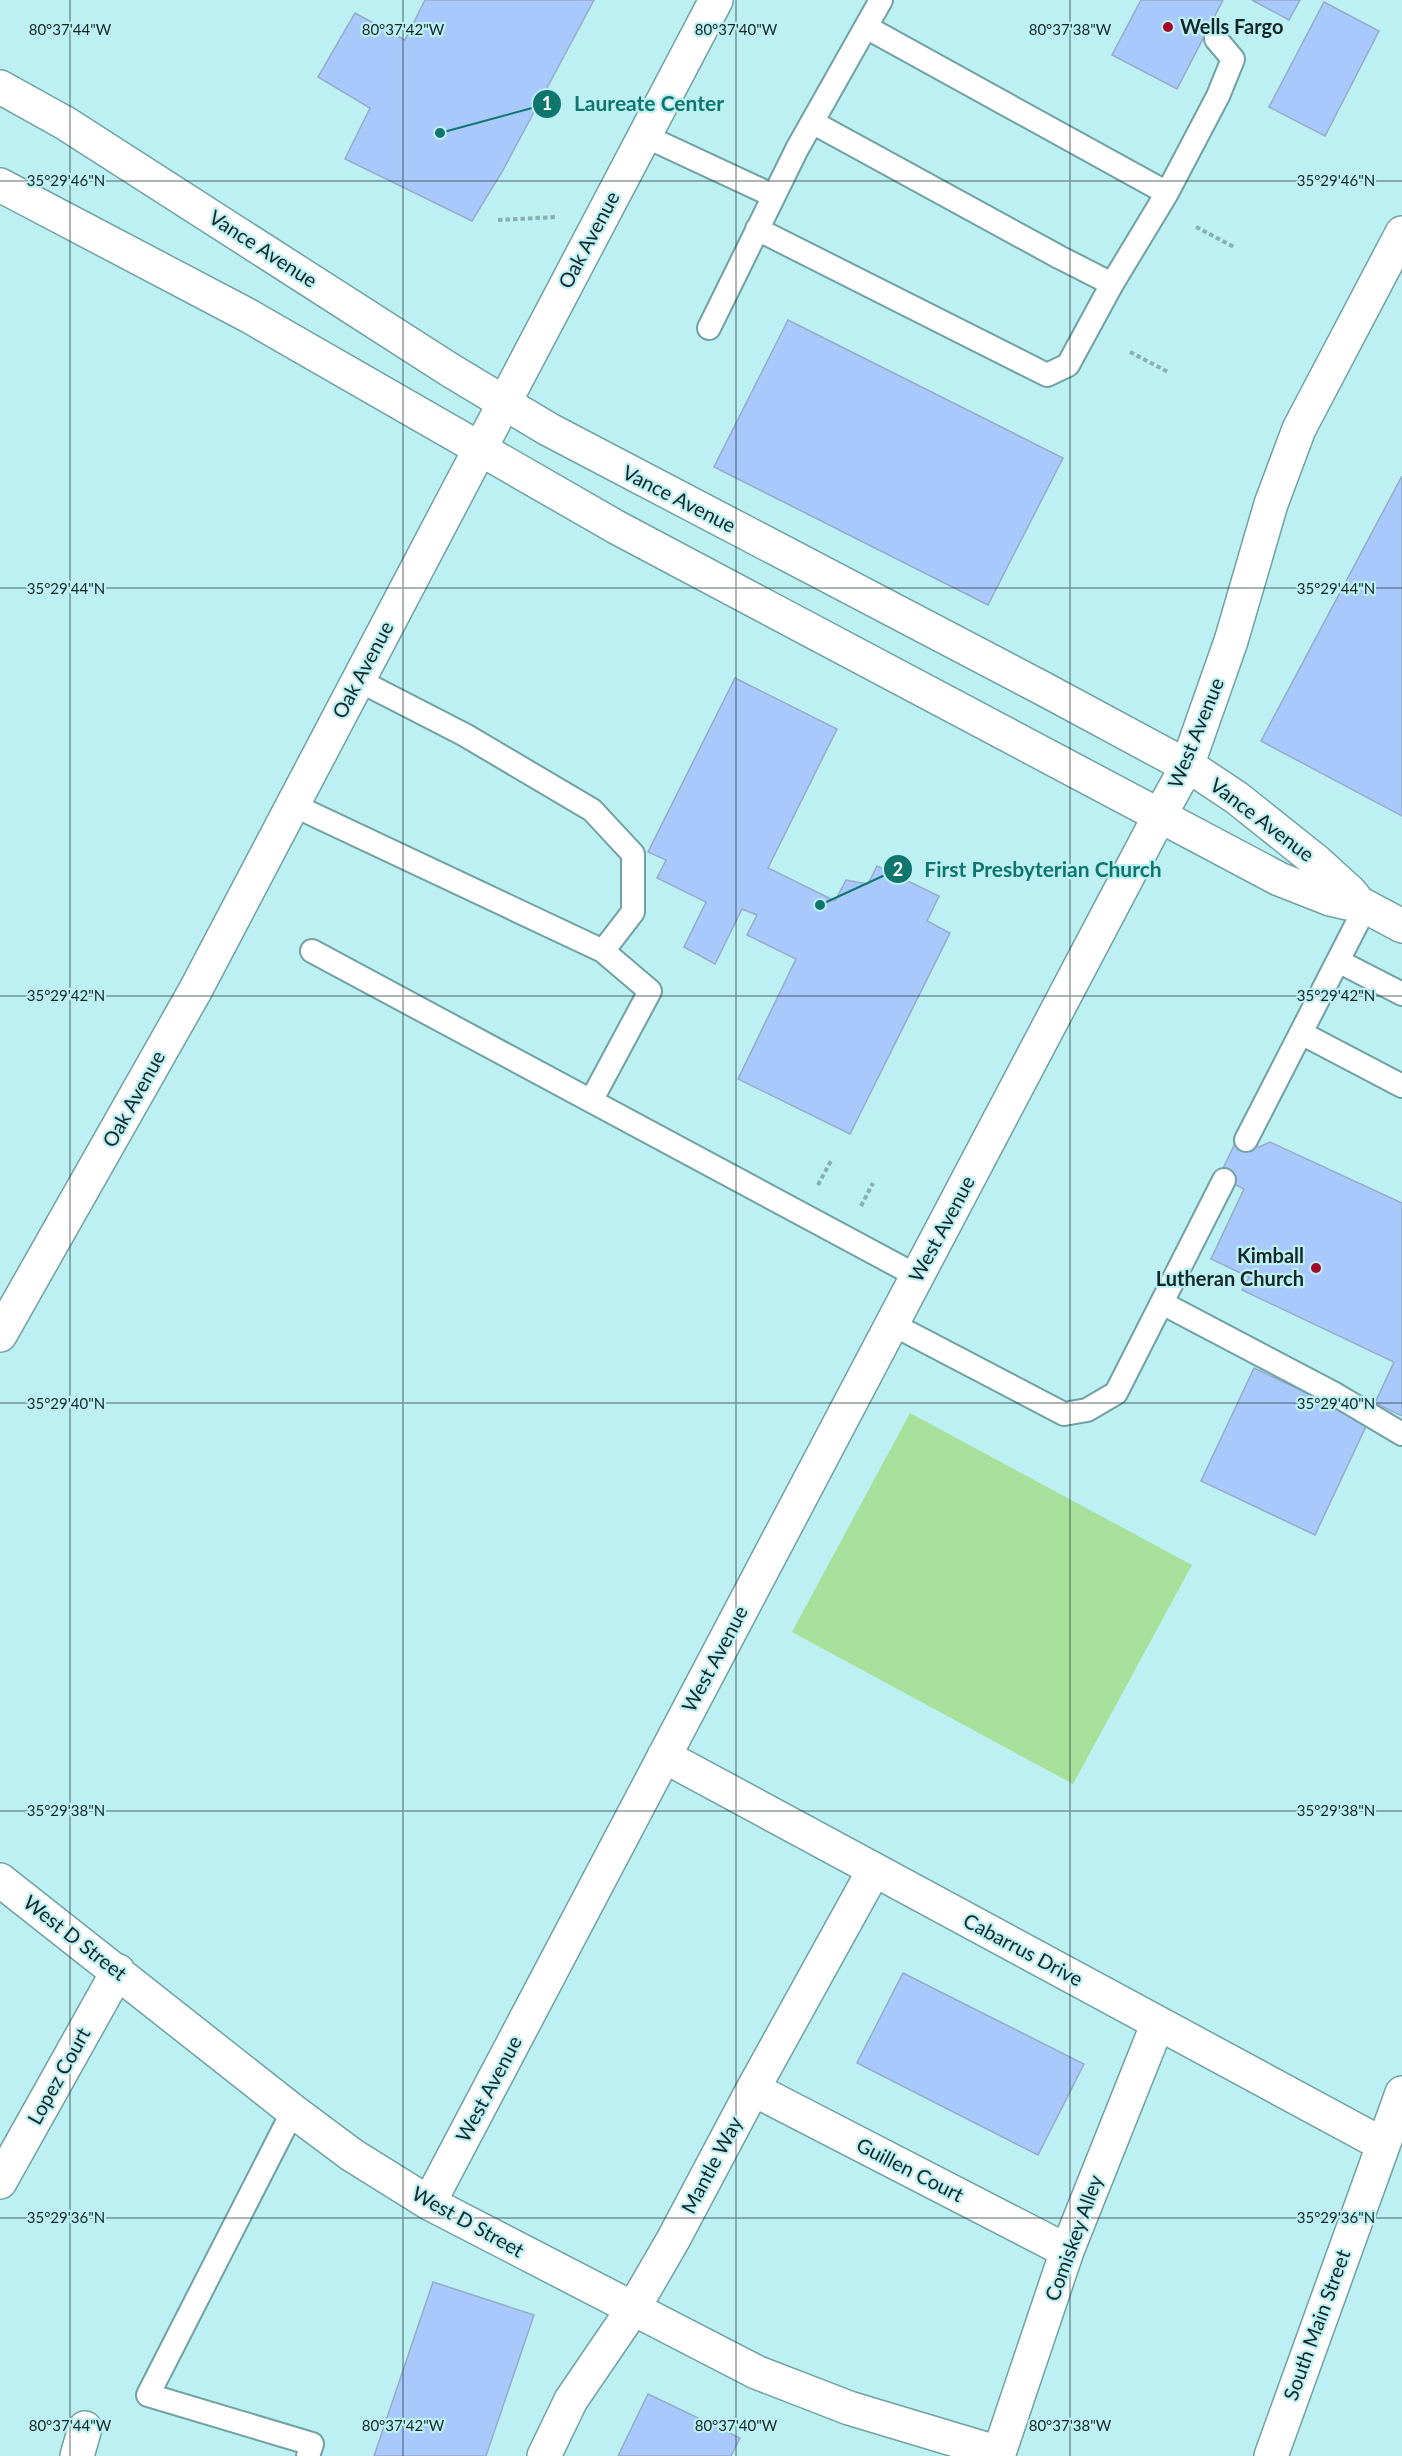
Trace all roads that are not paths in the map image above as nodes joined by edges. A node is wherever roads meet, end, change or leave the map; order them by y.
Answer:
1 (716, 0) edge
2 (881, 0) edge
3 (866, 27) junction
4 (1216, 39) dead end
5 (0, 87) edge
6 (812, 122) junction
7 (645, 136) junction
8 (0, 184) edge
9 (1167, 193) junction
10 (774, 196) junction
11 (757, 230) junction
12 (1402, 233) edge
13 (1112, 284) junction
14 (709, 328) dead end
15 (503, 403) junction
16 (479, 449) junction
17 (358, 680) junction
18 (1187, 766) junction
19 (292, 805) junction
20 (1160, 815) junction
21 (1362, 905) junction
22 (1402, 926) edge
23 (312, 951) dead end
24 (603, 951) junction
25 (1338, 961) junction
26 (1402, 994) edge
27 (1301, 1033) junction
28 (1402, 1086) edge
29 (591, 1101) junction
30 (1246, 1140) dead end
31 (1224, 1180) dead end
32 (917, 1276) junction
33 (1162, 1303) junction
34 (892, 1324) junction
35 (0, 1335) edge
36 (1402, 1434) edge
37 (664, 1756) junction
38 (874, 1870) junction
39 (0, 1880) edge
40 (118, 1971) junction
41 (1158, 2023) junction
42 (753, 2089) junction
43 (1402, 2093) edge
44 (293, 2111) junction
45 (1382, 2144) junction
46 (1, 2178) edge
47 (429, 2203) junction
48 (1067, 2252) junction
49 (633, 2309) junction
50 (999, 2455) edge
51 (308, 2456) edge
52 (544, 2456) edge
53 (1271, 2456) edge

1 - 7 street, Oak Avenue
2 - 3 lane
3 - 6 lane
3 - 9 lane
4 - 9 lane
5 - 15 street, Vance Avenue
6 - 10 lane
6 - 13 lane
7 - 10 lane
7 - 15 street, Oak Avenue
8 - 16 street, Vance Avenue
9 - 13 lane
10 - 11 lane
11 - 13 lane
11 - 14 lane
12 - 18 street, West Avenue
15 - 16 street, Oak Avenue
15 - 18 street, Vance Avenue
16 - 17 street, Oak Avenue
16 - 20 street, Vance Avenue
17 - 19 street, Oak Avenue
17 - 24 lane
18 - 20 street, West Avenue
18 - 21 street, Vance Avenue
19 - 24 lane
19 - 35 street, Oak Avenue
20 - 21 street, Vance Avenue
20 - 32 street, West Avenue
21 - 22 street, Vance Avenue
21 - 25 lane
23 - 29 lane
24 - 29 lane
25 - 26 lane
25 - 27 lane
27 - 28 lane
27 - 30 lane
29 - 32 lane
31 - 33 lane
32 - 34 street, West Avenue
33 - 34 lane
33 - 36 lane
34 - 37 street, West Avenue
37 - 38 street, Cabarrus Drive
37 - 47 street, West Avenue
38 - 41 street, Cabarrus Drive
38 - 42 street, Mantle Way
39 - 40 street, West D Street
40 - 44 street, West D Street
40 - 46 street, Lopez Court
41 - 45 street, Cabarrus Drive
41 - 48 street, Comiskey Alley
42 - 48 street, Guillen Court
42 - 49 street, Mantle Way
43 - 45 street, South Main Street
44 - 47 street, West D Street
44 - 51 lane
45 - 53 street, South Main Street
47 - 49 street, West D Street
48 - 50 street, Comiskey Alley
49 - 50 street, West D Street
49 - 52 street, Mantle Way

